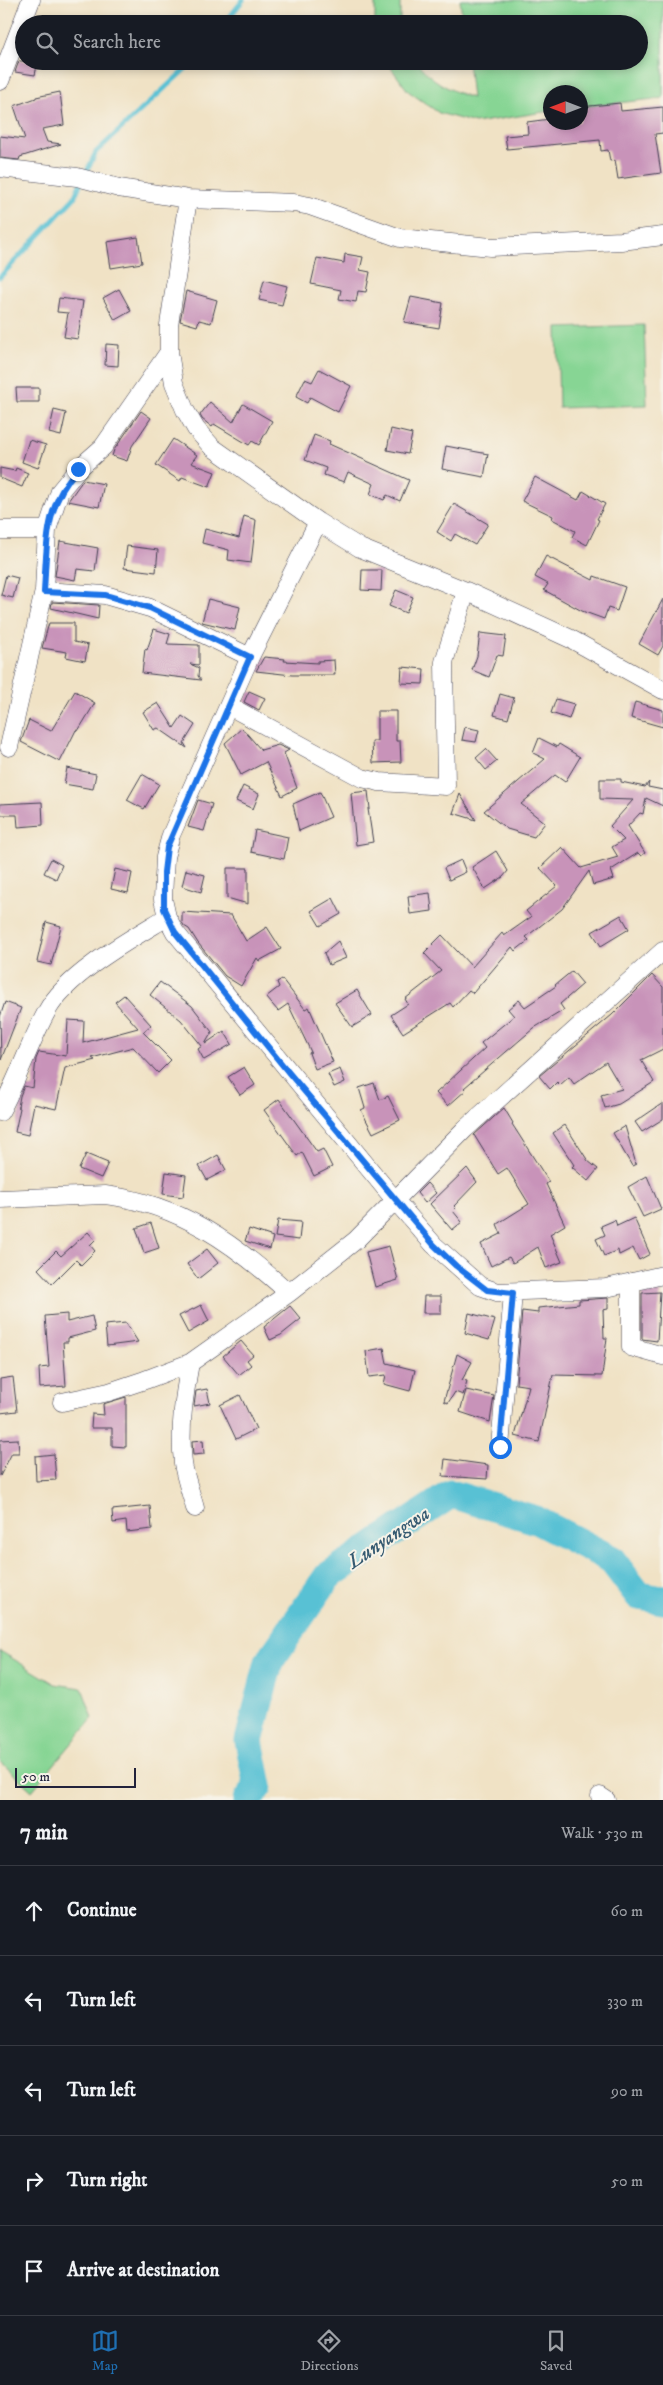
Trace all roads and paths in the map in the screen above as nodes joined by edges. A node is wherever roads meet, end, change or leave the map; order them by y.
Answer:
1 (32, 0) edge
2 (26, 15) edge
3 (15, 44) edge
4 (0, 82) edge
5 (0, 168) edge
6 (188, 199) junction
7 (663, 236) edge
8 (169, 352) junction
9 (318, 522) junction
10 (0, 530) edge
11 (47, 530) junction
12 (466, 591) junction
13 (44, 592) junction
14 (250, 657) junction
15 (663, 690) edge
16 (229, 706) junction
17 (9, 748) dead end
18 (166, 917) junction
19 (663, 952) edge
20 (0, 1112) edge
21 (0, 1199) edge
22 (394, 1199) junction
23 (663, 1275) edge
24 (631, 1282) junction
25 (289, 1293) junction
26 (513, 1293) junction
27 (663, 1356) edge
28 (190, 1362) junction
29 (62, 1402) dead end
30 (500, 1447) dead end
31 (195, 1508) dead end

1 - 2 street
3 - 4 street
5 - 6 street
6 - 7 street
6 - 8 street
8 - 9 street
8 - 11 street
9 - 12 street
9 - 14 street
10 - 11 street
11 - 13 street
12 - 15 street
12 - 16 street
13 - 14 street
13 - 17 street
14 - 16 street
16 - 18 street
18 - 20 street
18 - 22 street
19 - 22 street
21 - 25 street
22 - 25 street
22 - 26 street
23 - 24 street
24 - 26 street
24 - 27 street
25 - 28 street
26 - 30 street
28 - 29 street
28 - 31 street

